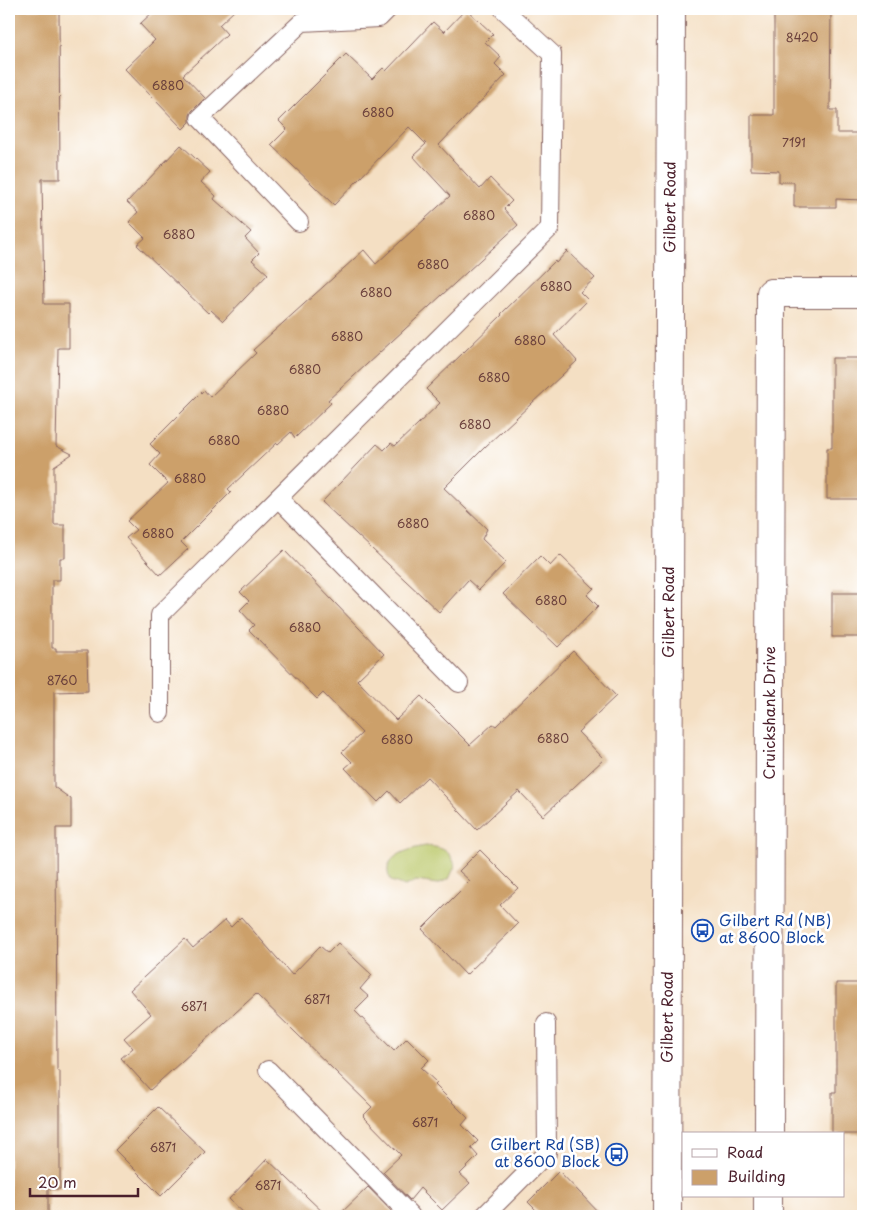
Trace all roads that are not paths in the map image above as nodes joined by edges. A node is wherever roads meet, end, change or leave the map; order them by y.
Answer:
1 (388, 9) edge
2 (503, 9) edge
3 (671, 9) edge
4 (299, 222) dead end
5 (863, 293) edge
6 (278, 498) junction
7 (459, 683) dead end
8 (160, 713) dead end
9 (546, 1023) dead end
10 (268, 1070) dead end
11 (769, 1132) edge
12 (768, 1198) edge
13 (411, 1216) edge
14 (484, 1216) edge
15 (667, 1216) edge
16 (768, 1216) edge

1 - 4 lane
2 - 6 lane
3 - 15 main road, Gilbert Road
5 - 11 main road, Cruickshank Drive
6 - 7 lane
6 - 8 lane
9 - 14 lane
10 - 13 lane
12 - 16 main road

